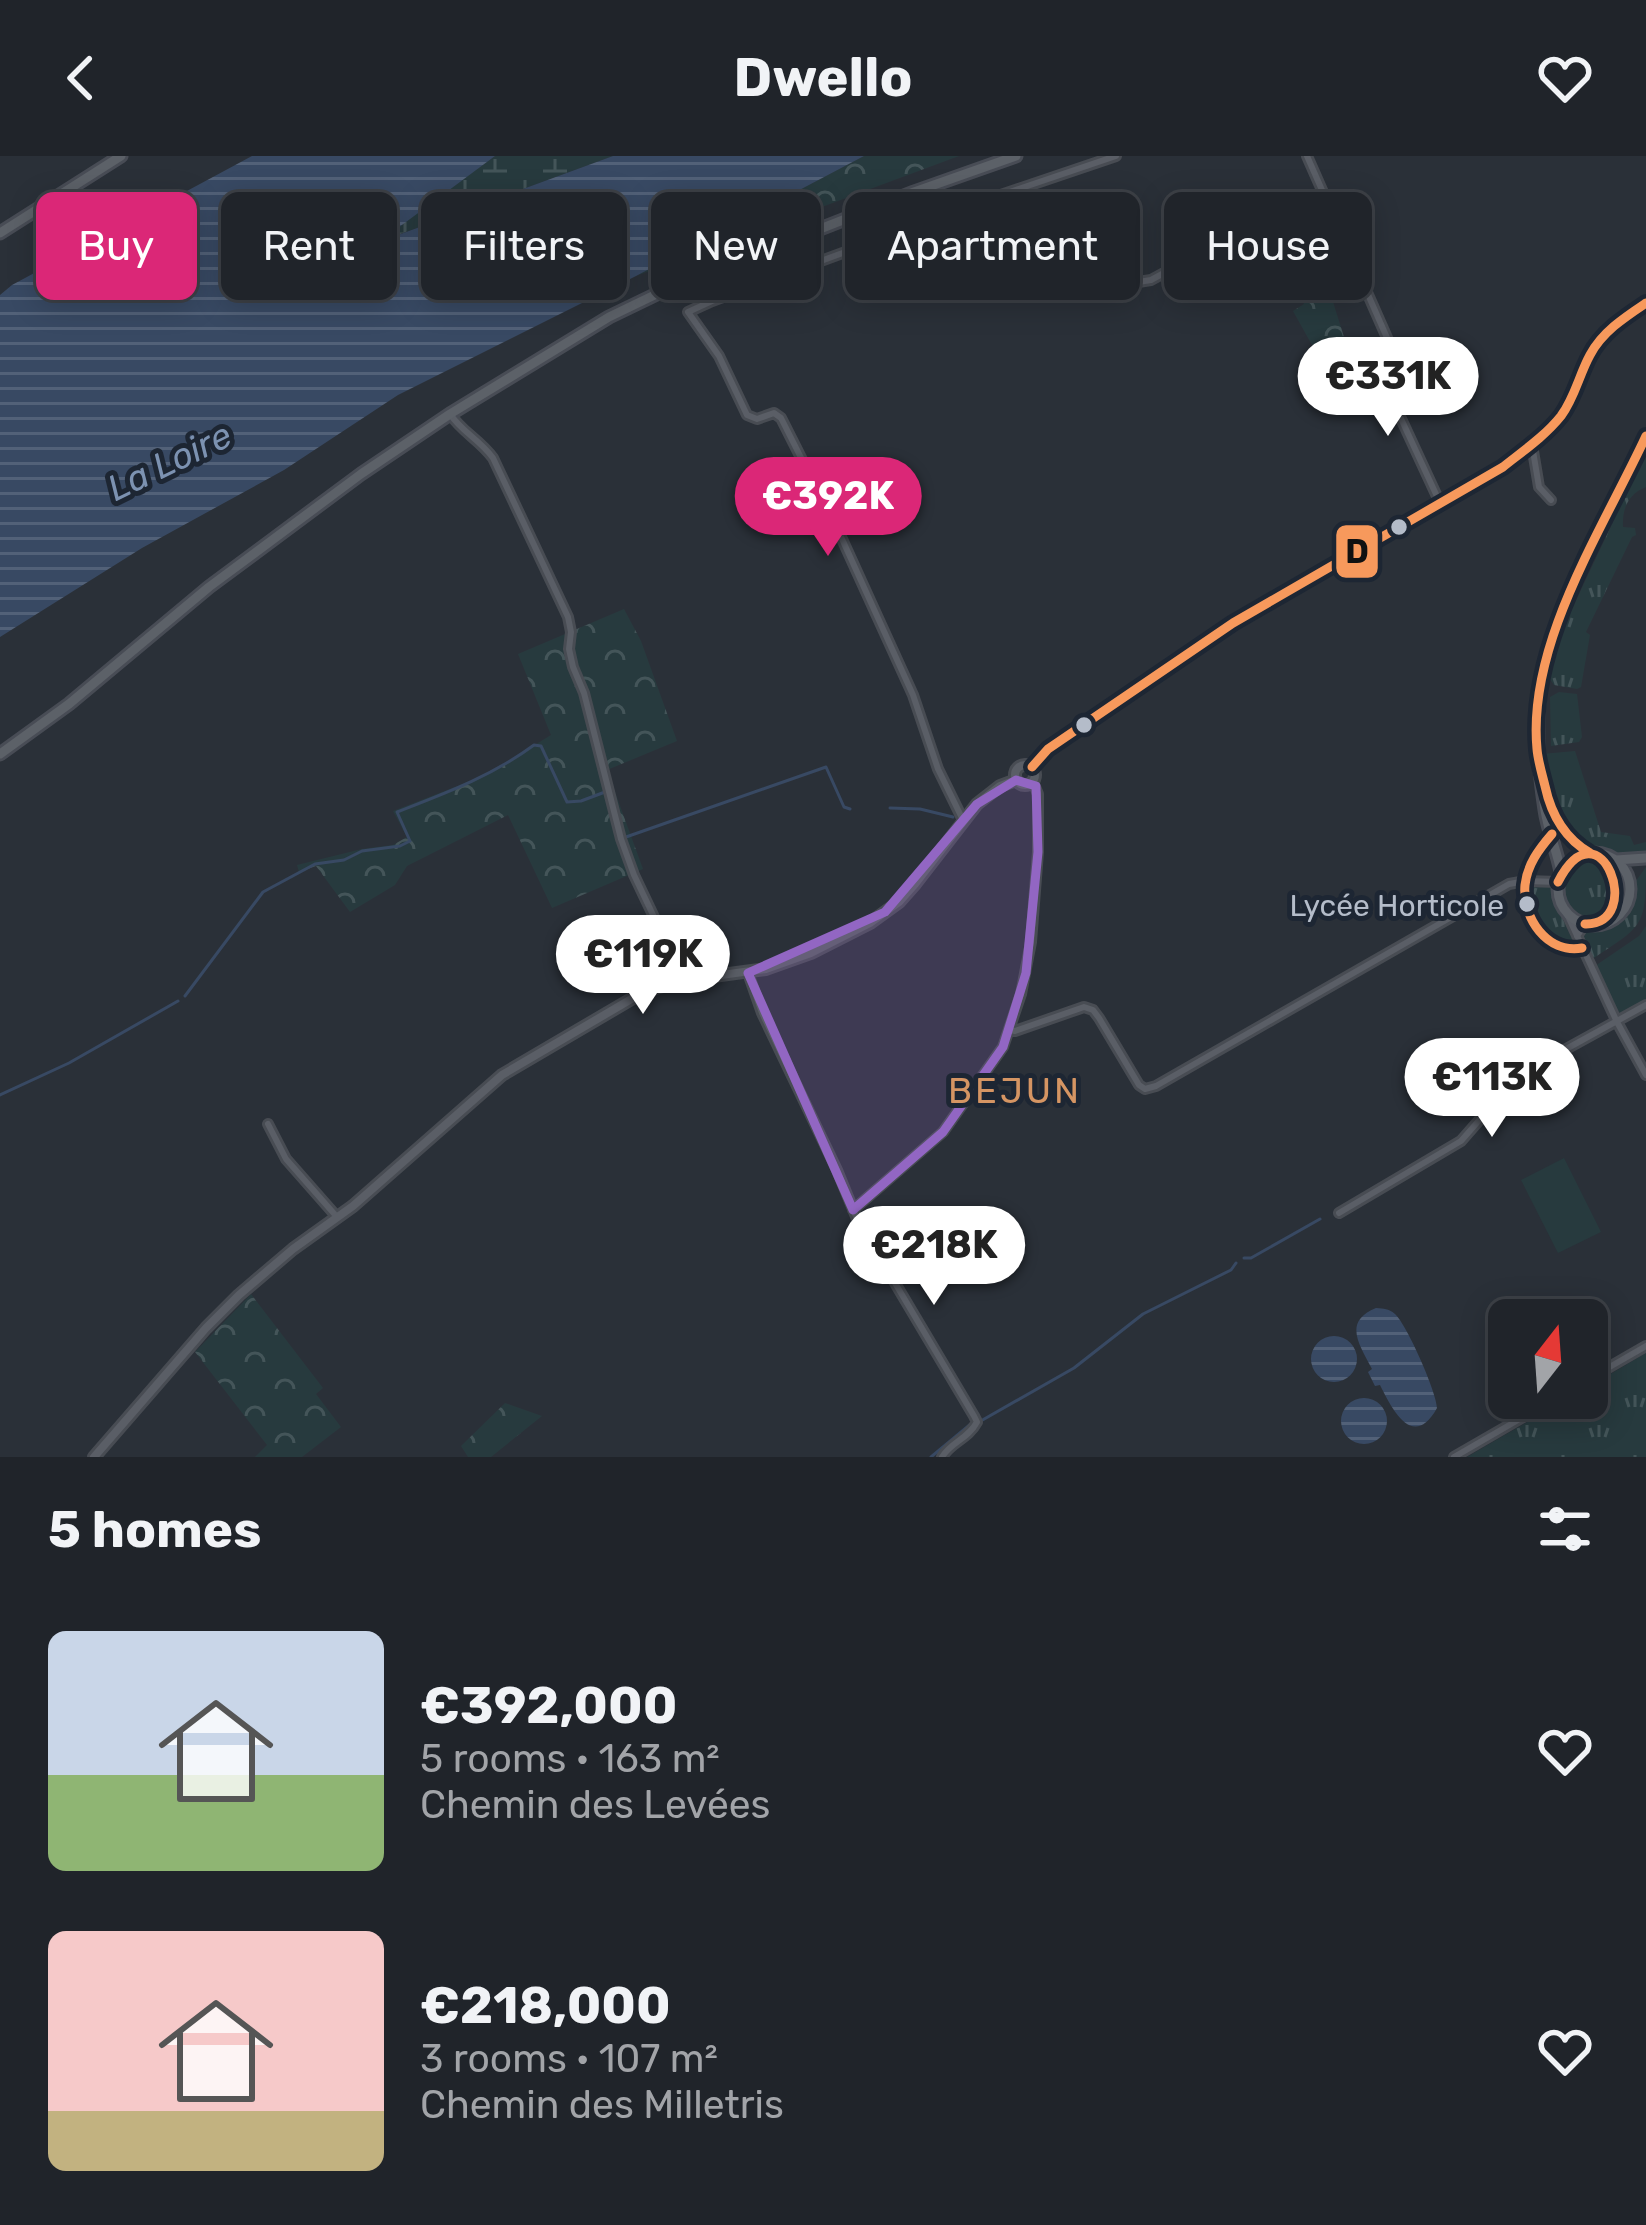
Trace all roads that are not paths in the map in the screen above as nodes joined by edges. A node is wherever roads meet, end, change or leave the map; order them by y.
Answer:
1 (121, 156) edge
2 (1016, 156) edge
3 (1116, 156) edge
4 (1307, 156) edge
5 (1323, 192) edge
6 (0, 233) edge
7 (1370, 300) edge
8 (1646, 303) edge
9 (450, 414) junction
10 (1646, 436) edge
11 (1532, 445) junction
12 (1551, 500) dead end
13 (1442, 505) junction
14 (0, 754) edge
15 (1032, 766) junction
16 (1016, 780) junction
17 (1033, 782) junction
18 (1544, 785) junction
19 (963, 820) junction
20 (1589, 853) junction
21 (1616, 860) junction
22 (1646, 861) edge
23 (1559, 877) junction
24 (1630, 885) junction
25 (1568, 914) junction
26 (1585, 924) junction
27 (1577, 936) junction
28 (748, 973) junction
29 (684, 980) junction
30 (1646, 1005) edge
31 (1617, 1022) junction
32 (1009, 1030) junction
33 (1646, 1075) edge
34 (268, 1124) dead end
35 (853, 1210) junction
36 (1339, 1213) dead end
37 (338, 1218) junction
38 (1646, 1346) edge
39 (1608, 1368) edge
40 (1520, 1419) edge
41 (94, 1457) edge
42 (942, 1457) edge
43 (1454, 1457) edge

1 - 6 main road
2 - 9 main road
3 - 19 street
4 - 5 street
7 - 13 street
8 - 11 street
9 - 14 main road
9 - 29 street
10 - 18 main road
11 - 12 street
11 - 13 street
13 - 15 street
15 - 16 street
15 - 17 street
16 - 17 street
16 - 19 street
17 - 32 street
18 - 20 main road
18 - 23 main road
19 - 28 street
20 - 21 main road
20 - 23 main road
21 - 22 main road
21 - 24 main road
22 - 24 main road
23 - 25 main road
23 - 32 street
24 - 26 main road
25 - 26 main road
25 - 27 street
26 - 27 street
27 - 31 street
28 - 29 street
28 - 35 street
29 - 37 street
30 - 31 street
31 - 33 street
31 - 36 street
32 - 35 street
34 - 37 street
35 - 42 street
37 - 41 street
38 - 39 street
40 - 43 street

